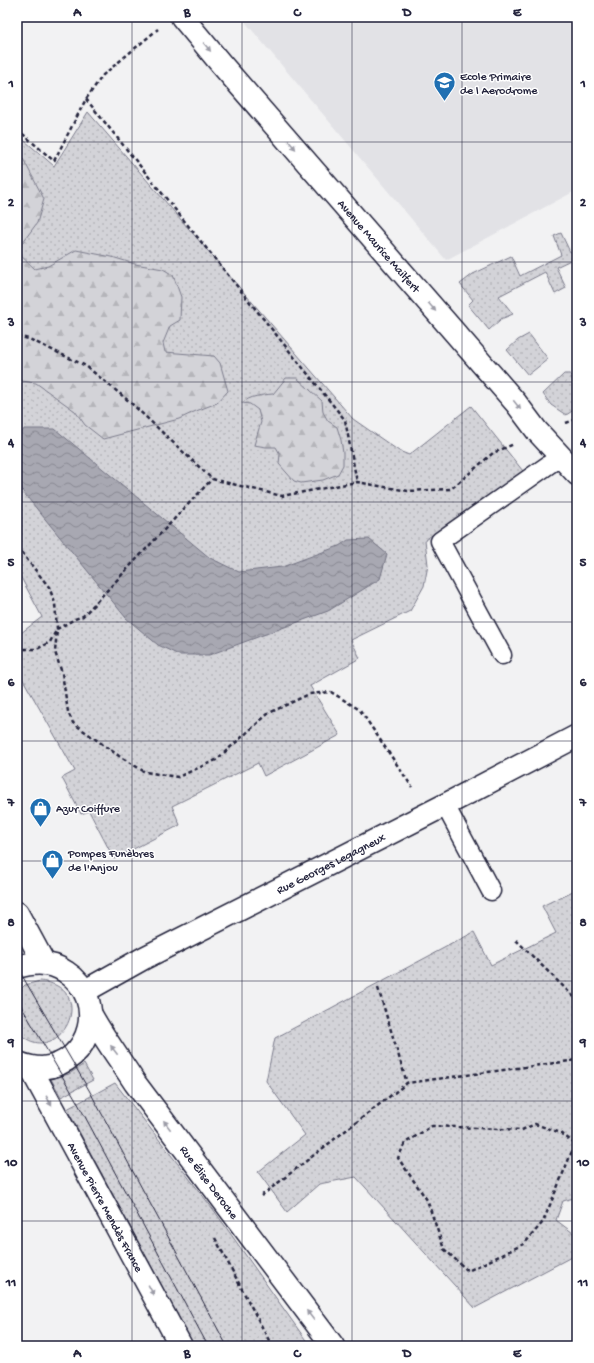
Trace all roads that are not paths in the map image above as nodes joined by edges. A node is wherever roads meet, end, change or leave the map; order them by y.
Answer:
1 (182, 17) edge
2 (561, 456) junction
3 (577, 474) edge
4 (502, 655) dead end
5 (577, 736) edge
6 (445, 805) junction
7 (491, 891) dead end
8 (17, 913) edge
9 (44, 963) junction
10 (17, 967) edge
11 (85, 991) junction
12 (91, 1015) junction
13 (24, 1065) edge
14 (181, 1346) edge
15 (333, 1346) edge

1 -> 2 street, Avenue Maurice Mailfert
2 - 3 street, Avenue Maurice Mailfert
2 - 4 lane
5 - 6 street, Rue Georges Legagneux
6 - 7 lane
6 - 11 street, Rue Georges Legagneux
8 - 9 street
9 - 10 street
9 - 11 street
11 - 12 street
12 - 13 street
15 -> 12 street, Rue Élise Deroche
13 -> 14 street, Avenue Pierre Mendès France

